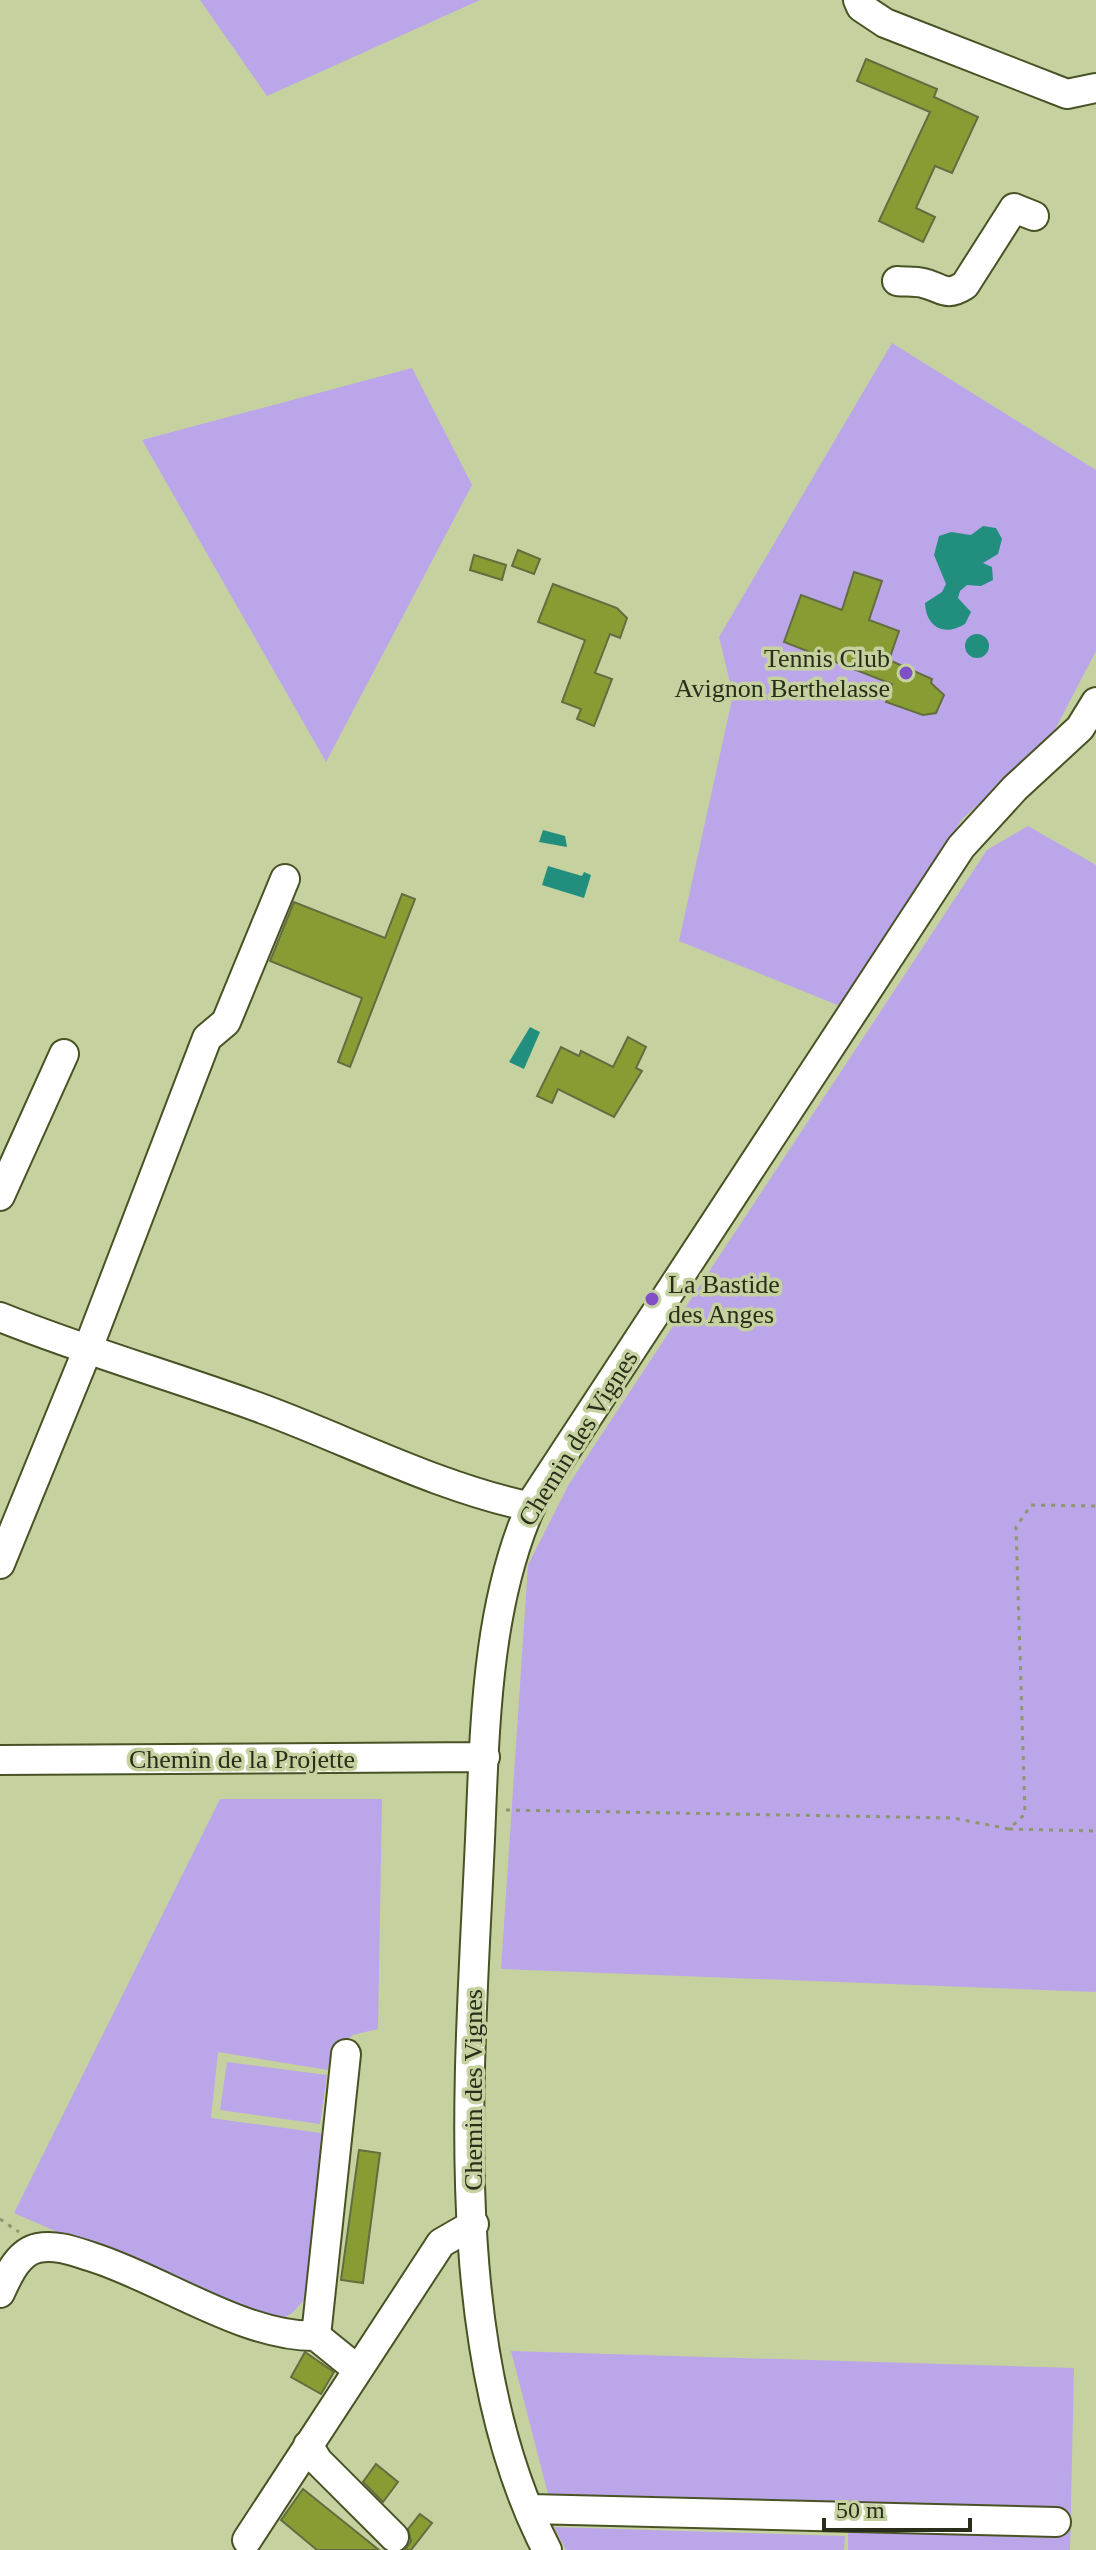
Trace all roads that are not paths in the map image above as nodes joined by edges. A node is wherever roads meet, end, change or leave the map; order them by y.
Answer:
1 (858, 0) edge
2 (1096, 88) edge
3 (1034, 216) dead end
4 (897, 281) dead end
5 (1096, 702) edge
6 (285, 879) dead end
7 (64, 1054) dead end
8 (0, 1196) edge
9 (0, 1317) edge
10 (87, 1351) junction
11 (531, 1507) junction
12 (0, 1564) edge
13 (485, 1757) junction
14 (0, 1760) edge
15 (346, 2054) dead end
16 (474, 2224) junction
17 (0, 2293) edge
18 (316, 2336) junction
19 (358, 2370) junction
20 (308, 2445) junction
21 (530, 2509) junction
22 (1056, 2522) dead end
23 (394, 2537) dead end
24 (247, 2540) dead end
25 (547, 2550) edge

1 - 2 street
3 - 4 street
5 - 11 street, Chemin des Vignes
6 - 10 street
7 - 8 street
9 - 10 street
10 - 11 street
10 - 12 street
11 - 13 street, Chemin des Vignes
13 - 14 street, Chemin de la Projette
13 - 16 street, Chemin des Vignes
15 - 18 street
16 - 19 street
16 - 21 street, Chemin des Vignes
17 - 18 street
18 - 19 street
19 - 20 street
20 - 23 street
20 - 24 street
21 - 22 street
21 - 25 street, Chemin des Vignes

